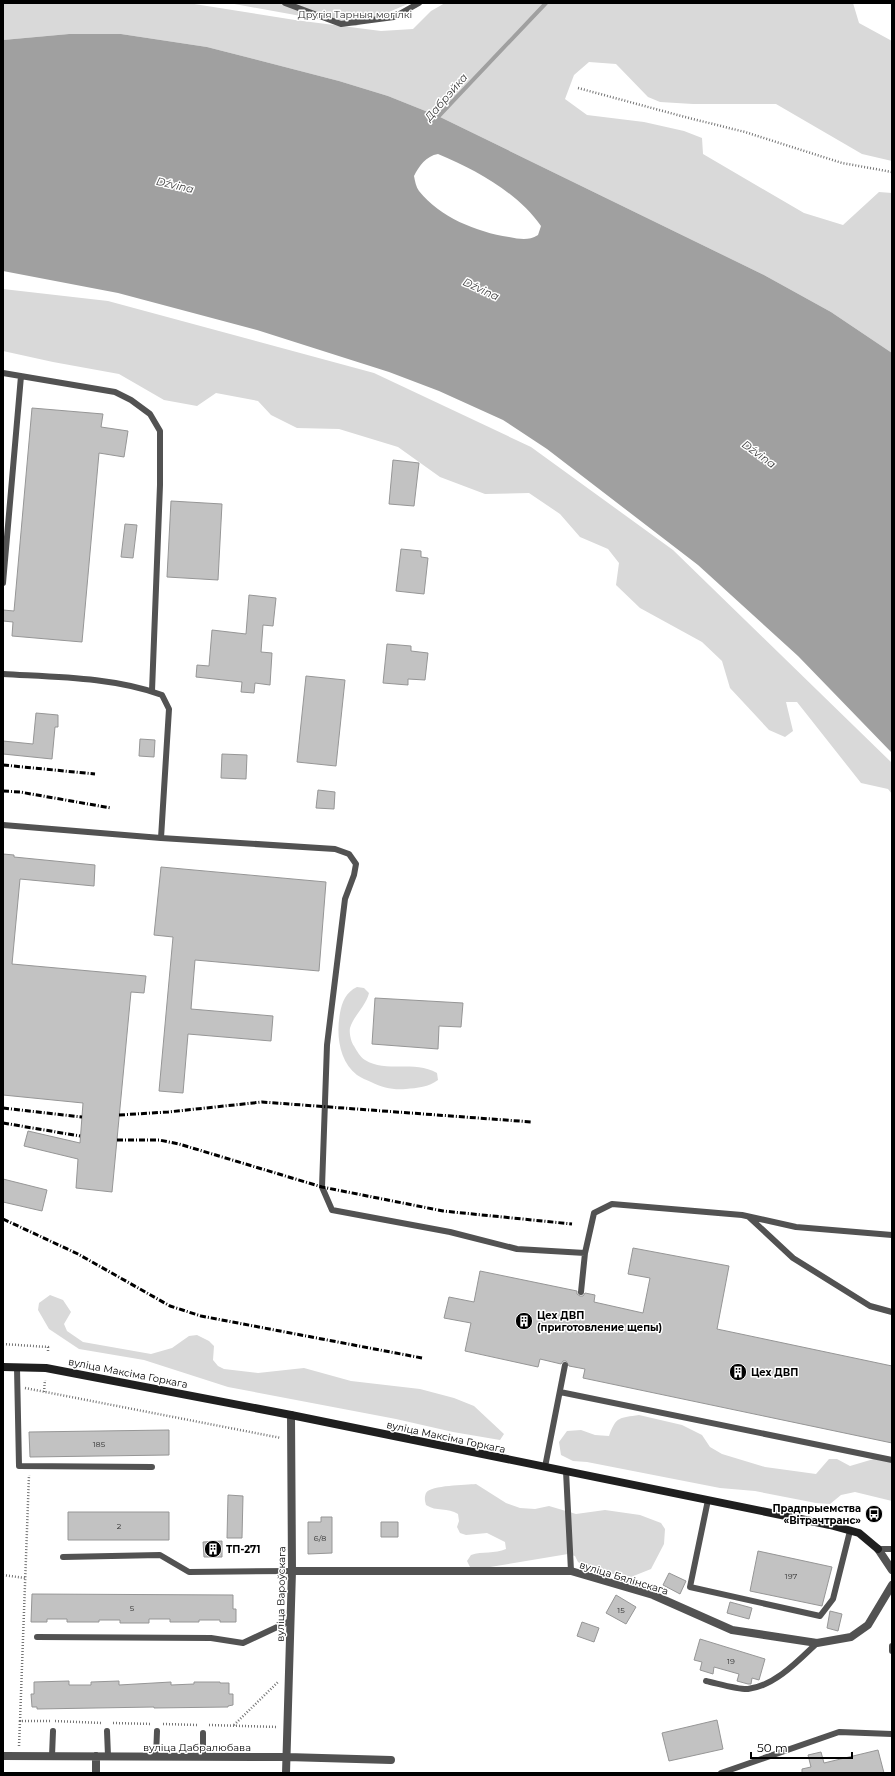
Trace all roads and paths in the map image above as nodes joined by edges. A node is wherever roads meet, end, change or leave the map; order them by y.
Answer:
1 (286, 3) edge
2 (419, 3) edge
3 (578, 88) dead end
4 (892, 172) edge
5 (3, 373) edge
6 (21, 376) junction
7 (3, 583) edge
8 (3, 674) edge
9 (152, 691) junction
10 (3, 825) edge
11 (161, 838) junction
12 (748, 1216) junction
13 (892, 1235) edge
14 (585, 1254) junction
15 (581, 1292) dead end
16 (892, 1312) edge
17 (3, 1344) edge
18 (48, 1352) dead end
19 (565, 1365) dead end
20 (3, 1367) edge
21 (17, 1368) junction
22 (46, 1380) dead end
23 (17, 1386) junction
24 (44, 1392) junction
25 (560, 1392) junction
26 (291, 1415) junction
27 (290, 1440) junction
28 (892, 1460) edge
29 (29, 1466) junction
30 (152, 1467) dead end
31 (544, 1467) junction
32 (566, 1471) junction
33 (708, 1500) junction
34 (850, 1531) junction
35 (878, 1548) junction
36 (892, 1549) edge
37 (63, 1557) dead end
38 (892, 1570) edge
39 (292, 1571) junction
40 (570, 1571) junction
41 (3, 1575) edge
42 (25, 1578) junction
43 (892, 1585) edge
44 (290, 1621) junction
45 (38, 1637) dead end
46 (817, 1643) junction
47 (892, 1646) edge
48 (892, 1651) edge
49 (289, 1670) junction
50 (706, 1681) dead end
51 (20, 1720) junction
52 (234, 1726) junction
53 (288, 1727) junction
54 (53, 1731) dead end
55 (107, 1731) dead end
56 (157, 1732) dead end
57 (203, 1733) dead end
58 (892, 1734) edge
59 (3, 1756) edge
60 (19, 1756) junction
61 (52, 1756) junction
62 (96, 1756) junction
63 (108, 1756) junction
64 (156, 1757) junction
65 (203, 1757) junction
66 (287, 1757) junction
67 (391, 1760) dead end
68 (96, 1773) edge
69 (286, 1773) edge
70 (721, 1773) edge

1 - 2 lane
3 - 4 path
5 - 6 lane
6 - 7 lane
6 - 9 lane
8 - 9 lane
9 - 11 lane
10 - 11 lane
11 - 14 lane
12 - 13 lane
12 - 14 lane
12 - 16 lane
14 - 15 lane
17 - 18 path
19 - 25 lane
20 - 21 main road, вуліца Максіма Горкага
21 - 23 lane
21 - 26 main road, вуліца Максіма Горкага
22 - 24 path
23 - 24 path
23 - 29 lane
24 - 27 path
25 - 28 lane
25 - 31 lane
26 - 27 street, вуліца Вароўскага
26 - 31 main road, вуліца Максіма Горкага
27 - 39 street, вуліца Вароўскага
29 - 30 lane
29 - 42 path
31 - 32 main road, вуліца Максіма Горкага
32 - 33 main road, вуліца Максіма Горкага
32 - 40 lane
33 - 34 main road, вуліца Максіма Горкага
33 - 34 lane
34 - 35 main road, вуліца Максіма Горкага
35 - 36 lane
35 - 38 street
37 - 39 lane
39 - 40 street, вуліца Бялінскага
39 - 44 street, вуліца Вароўскага
40 - 46 street, вуліца Бялінскага
41 - 42 path
42 - 51 path
43 - 46 street, вуліца Бялінскага
44 - 45 lane
44 - 49 street, вуліца Вароўскага
46 - 50 lane
47 - 48 lane
49 - 52 path
49 - 53 street, вуліца Вароўскага
51 - 52 path
51 - 60 path
52 - 53 path
53 - 66 street, вуліца Вароўскага
54 - 61 lane
55 - 63 lane
56 - 64 lane
57 - 65 lane
58 - 70 lane
59 - 60 street, вуліца Дабралюбава
60 - 61 street, вуліца Дабралюбава
61 - 62 street, вуліца Дабралюбава
62 - 63 street, вуліца Дабралюбава
62 - 68 street
63 - 64 street, вуліца Дабралюбава
64 - 65 street, вуліца Дабралюбава
65 - 66 street, вуліца Дабралюбава
66 - 67 street, вуліца Дабралюбава
66 - 69 street, вуліца Вароўскага

